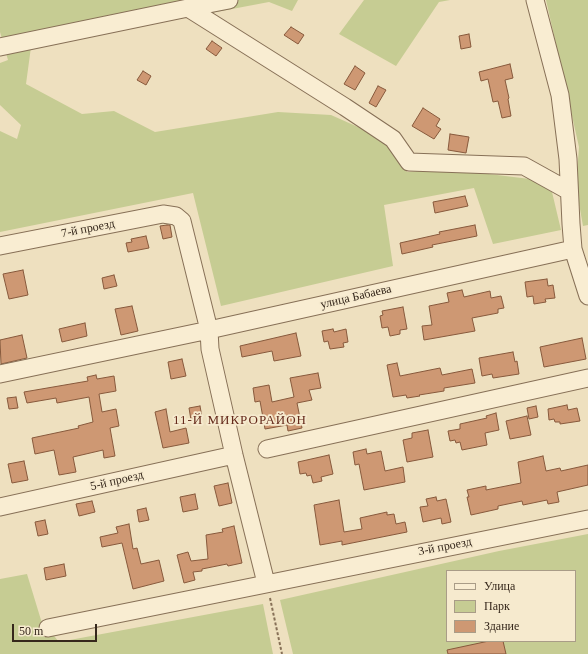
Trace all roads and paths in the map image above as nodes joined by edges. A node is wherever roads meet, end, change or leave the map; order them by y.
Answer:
1 (229, 0) edge
2 (535, 0) edge
3 (188, 8) junction
4 (0, 47) edge
5 (569, 191) junction
6 (0, 246) edge
7 (573, 249) junction
8 (588, 296) edge
9 (209, 330) junction
10 (0, 374) edge
11 (588, 378) edge
12 (267, 449) dead end
13 (234, 455) junction
14 (0, 506) edge
15 (588, 519) edge
16 (266, 583) junction
17 (48, 628) dead end
18 (282, 654) edge

1 - 3 street
2 - 5 street
3 - 4 street
3 - 5 street
5 - 7 street
6 - 9 street, 7-й проезд
7 - 8 street
7 - 9 street, улица Бабаева
9 - 10 street, улица Бабаева
9 - 13 street
11 - 12 street
13 - 14 street, 5-й проезд
13 - 16 street
15 - 16 street, 3-й проезд
16 - 17 street, 3-й проезд
16 - 18 path

